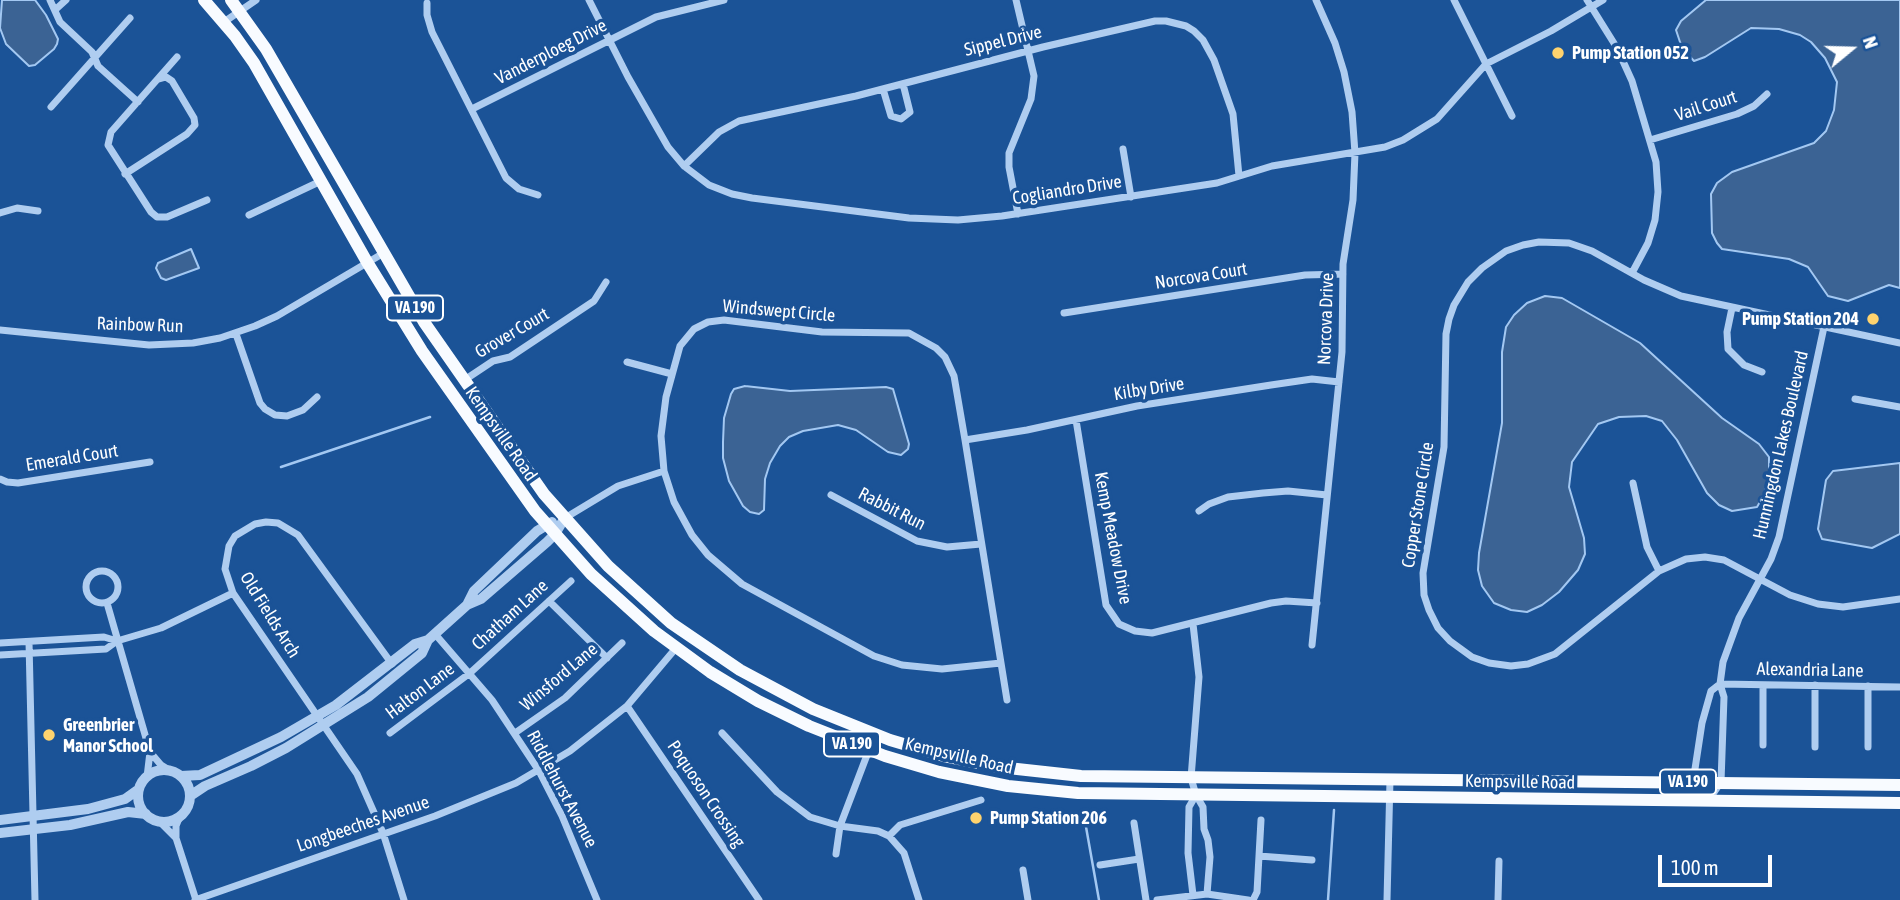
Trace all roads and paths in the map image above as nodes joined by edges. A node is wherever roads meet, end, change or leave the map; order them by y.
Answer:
1 (50, 0) edge
2 (66, 0) edge
3 (204, 0) edge
4 (231, 0) edge
5 (256, 0) edge
6 (589, 0) edge
7 (724, 0) edge
8 (1016, 0) edge
9 (1316, 0) edge
10 (1454, 0) edge
11 (1603, 0) edge
12 (427, 3) dead end
13 (1590, 4) edge
14 (55, 10) junction
15 (240, 11) junction
16 (130, 18) dead end
17 (224, 22) junction
18 (610, 40) junction
19 (1028, 51) junction
20 (177, 57) dead end
21 (95, 58) junction
22 (1486, 64) junction
23 (158, 79) junction
24 (903, 84) junction
25 (883, 89) junction
26 (1767, 94) dead end
27 (138, 102) junction
28 (51, 107) dead end
29 (472, 109) junction
30 (1512, 116) dead end
31 (1650, 140) junction
32 (1123, 149) dead end
33 (1355, 153) junction
34 (684, 166) junction
35 (125, 174) junction
36 (1239, 176) junction
37 (321, 181) junction
38 (538, 195) dead end
39 (1131, 197) junction
40 (208, 200) dead end
41 (38, 212) dead end
42 (0, 213) edge
43 (1018, 214) junction
44 (249, 215) dead end
45 (382, 254) junction
46 (367, 262) junction
47 (1632, 273) junction
48 (1343, 274) junction
49 (606, 282) dead end
50 (1732, 308) junction
51 (1064, 313) dead end
52 (1824, 327) junction
53 (0, 330) edge
54 (236, 334) junction
55 (1900, 343) edge
56 (627, 362) dead end
57 (1762, 372) dead end
58 (672, 374) junction
59 (463, 380) junction
60 (1339, 382) junction
61 (317, 397) dead end
62 (1855, 399) dead end
63 (1900, 407) edge
64 (1076, 419) junction
65 (965, 440) junction
66 (150, 462) dead end
67 (664, 471) junction
68 (0, 479) edge
69 (1633, 483) dead end
70 (831, 495) dead end
71 (1327, 495) junction
72 (1199, 511) dead end
73 (564, 519) junction
74 (550, 529) junction
75 (982, 544) junction
76 (1659, 571) junction
77 (1761, 579) junction
78 (571, 581) dead end
79 (233, 593) junction
80 (1900, 599) edge
81 (549, 601) junction
82 (107, 603) junction
83 (1317, 603) junction
84 (1193, 624) junction
85 (432, 637) junction
86 (117, 640) junction
87 (29, 642) junction
88 (0, 643) edge
89 (622, 643) dead end
90 (1312, 645) dead end
91 (676, 648) junction
92 (29, 654) junction
93 (0, 655) edge
94 (607, 658) junction
95 (1001, 663) junction
96 (392, 664) junction
97 (470, 673) junction
98 (1720, 684) junction
99 (1763, 685) junction
100 (1815, 685) junction
101 (1868, 686) junction
102 (1900, 687) edge
103 (1007, 700) dead end
104 (627, 706) junction
105 (321, 720) junction
106 (390, 733) dead end
107 (515, 733) junction
108 (722, 733) dead end
109 (875, 734) junction
110 (1763, 745) dead end
111 (1815, 747) dead end
112 (1868, 747) dead end
113 (869, 750) junction
114 (150, 752) junction
115 (169, 771) junction
116 (539, 771) junction
117 (147, 776) junction
118 (181, 776) junction
119 (1191, 778) junction
120 (1390, 780) junction
121 (1693, 782) junction
122 (1721, 782) junction
123 (1900, 785) edge
124 (139, 789) junction
125 (1196, 795) junction
126 (190, 796) junction
127 (1389, 798) junction
128 (981, 800) dead end
129 (1708, 801) junction
130 (1900, 803) edge
131 (146, 814) junction
132 (180, 816) junction
133 (33, 817) junction
134 (0, 820) edge
135 (1261, 820) dead end
136 (159, 821) junction
137 (1134, 823) dead end
138 (840, 826) junction
139 (33, 831) junction
140 (0, 833) edge
141 (383, 833) junction
142 (889, 836) junction
143 (176, 838) junction
144 (836, 854) dead end
145 (1259, 856) junction
146 (1139, 859) junction
147 (1312, 860) dead end
148 (1499, 861) dead end
149 (1100, 865) dead end
150 (1023, 870) dead end
151 (1201, 896) edge
152 (36, 900) edge
153 (196, 900) edge
154 (404, 900) edge
155 (597, 900) edge
156 (759, 900) edge
157 (919, 900) edge
158 (1028, 900) edge
159 (1146, 900) edge
160 (1157, 900) edge
161 (1250, 900) edge
162 (1387, 900) edge
163 (1498, 900) edge

1 - 14 street
2 - 14 street
3 - 17 main road, Kempsville Road / VA 190
4 - 15 main road, Kempsville Road / VA 190
5 - 15 street
6 - 18 street, Cogliandro Drive
7 - 18 street, Vanderploeg Drive
8 - 19 street
9 - 33 street, Norcova Drive
10 - 22 street
11 - 13 street, Cogliandro Drive
12 - 29 street
13 - 22 street, Cogliandro Drive
13 - 31 street
14 - 21 street
15 - 17 street
15 - 45 main road, Kempsville Road / VA 190
16 - 21 street
17 - 37 main road, Kempsville Road / VA 190
18 - 29 street, Vanderploeg Drive
18 - 34 street, Cogliandro Drive
19 - 24 street, Sippel Drive
19 - 36 street, Sippel Drive
19 - 43 street
20 - 23 street
21 - 27 street
21 - 28 street
22 - 30 street
22 - 33 street, Cogliandro Drive
23 - 27 street
23 - 35 street
24 - 25 street, Sippel Drive
24 - 25 street
25 - 34 street, Sippel Drive
26 - 31 street, Vail Court
27 - 35 street
29 - 38 street
31 - 47 street
32 - 39 street
33 - 36 street, Cogliandro Drive
33 - 48 street, Norcova Drive
34 - 43 street, Cogliandro Drive
35 - 40 street
36 - 39 street, Cogliandro Drive
37 - 44 street
37 - 46 main road, Kempsville Road / VA 190
39 - 43 street, Cogliandro Drive
41 - 42 street
45 - 46 street, Rainbow Run
45 - 59 main road, Kempsville Road / VA 190
46 - 54 street, Rainbow Run
46 - 74 main road, Kempsville Road / VA 190
47 - 50 street, Copper Stone Circle
47 - 76 street, Copper Stone Circle
48 - 51 street, Norcova Court
48 - 60 street, Norcova Drive
49 - 59 street, Grover Court
50 - 52 street, Copper Stone Circle
50 - 57 street
52 - 55 street, Copper Stone Circle
52 - 77 street, Hunningdon Lakes Boulevard
53 - 54 street, Rainbow Run
54 - 61 street
56 - 58 street
58 - 65 street, Windswept Circle
58 - 67 street, Windswept Circle
59 - 73 main road, Kempsville Road / VA 190
60 - 64 street, Kilby Drive
60 - 71 street, Norcova Drive
62 - 63 street
64 - 65 street, Kilby Drive
64 - 84 street, Kemp Meadow Drive
65 - 75 street, Windswept Circle
66 - 68 street, Emerald Court
67 - 73 street
67 - 95 street, Windswept Circle
69 - 76 street
70 - 75 street, Rabbit Run
71 - 72 street
71 - 83 street, Norcova Drive
73 - 74 street
73 - 109 main road, Kempsville Road / VA 190
74 - 85 street
74 - 91 main road, Kempsville Road / VA 190
75 - 95 street, Windswept Circle
76 - 77 street, Copper Stone Circle
77 - 80 street, Copper Stone Circle
77 - 98 street, Hunningdon Lakes Boulevard
78 - 81 street, Chatham Lane
79 - 86 street
79 - 96 street, Old Fields Arch
79 - 105 street, Old Fields Arch
81 - 94 street
81 - 97 street, Chatham Lane
82 - 82 street
82 - 86 street
83 - 84 street, Kemp Meadow Drive
83 - 90 street, Norcova Drive
84 - 119 street
85 - 96 street
85 - 97 street, Riddlehurst Avenue
85 - 105 street
86 - 87 street
86 - 92 street
86 - 114 street
87 - 88 street
87 - 92 street
89 - 94 street, Winsford Lane
91 - 104 street, Longbeeches Avenue
91 - 113 main road, Kempsville Road / VA 190
92 - 93 street
92 - 133 street
94 - 107 street, Winsford Lane
95 - 103 street, Windswept Circle
96 - 105 street
97 - 106 street, Halton Lane
97 - 107 street, Riddlehurst Avenue
98 - 99 street, Alexandria Lane
98 - 121 street, Hunningdon Lakes Boulevard
98 - 122 street, Hunningdon Lakes Boulevard
99 - 100 street, Alexandria Lane
99 - 110 street
100 - 101 street, Alexandria Lane
100 - 111 street
101 - 102 street, Alexandria Lane
101 - 112 street
104 - 116 street, Longbeeches Avenue
104 - 156 street, Poquoson Crossing
105 - 118 street
105 - 126 street
105 - 141 street, Old Fields Arch
107 - 116 street, Riddlehurst Avenue
108 - 138 street
109 - 113 street
109 - 119 main road, Kempsville Road / VA 190
113 - 125 main road, Kempsville Road / VA 190
113 - 138 street
114 - 115 street
114 - 117 street
115 - 117 street
115 - 118 street
116 - 141 street, Longbeeches Avenue
116 - 155 street, Riddlehurst Avenue
117 - 124 street
118 - 126 street
119 - 120 main road, Kempsville Road / VA 190
119 - 125 street
120 - 121 main road, Kempsville Road / VA 190
120 - 127 street
121 - 122 main road, Kempsville Road / VA 190
121 - 129 street
122 - 123 main road, Kempsville Road / VA 190
122 - 129 street
124 - 131 street
124 - 133 street
125 - 127 main road, Kempsville Road / VA 190
125 - 151 street
125 - 151 street
126 - 132 street
127 - 129 main road, Kempsville Road / VA 190
127 - 162 street
128 - 142 street
129 - 130 main road, Kempsville Road / VA 190
131 - 136 street
131 - 139 street
132 - 136 street
132 - 143 street
133 - 134 street
133 - 139 street
135 - 145 street
136 - 143 street
137 - 146 street
138 - 142 street
138 - 144 street
139 - 140 street
139 - 152 street
141 - 153 street, Longbeeches Avenue
141 - 154 street, Old Fields Arch
142 - 157 street
143 - 153 street
145 - 147 street
145 - 161 street
146 - 149 street
146 - 159 street
148 - 163 street
150 - 158 street
151 - 160 street
151 - 161 street

